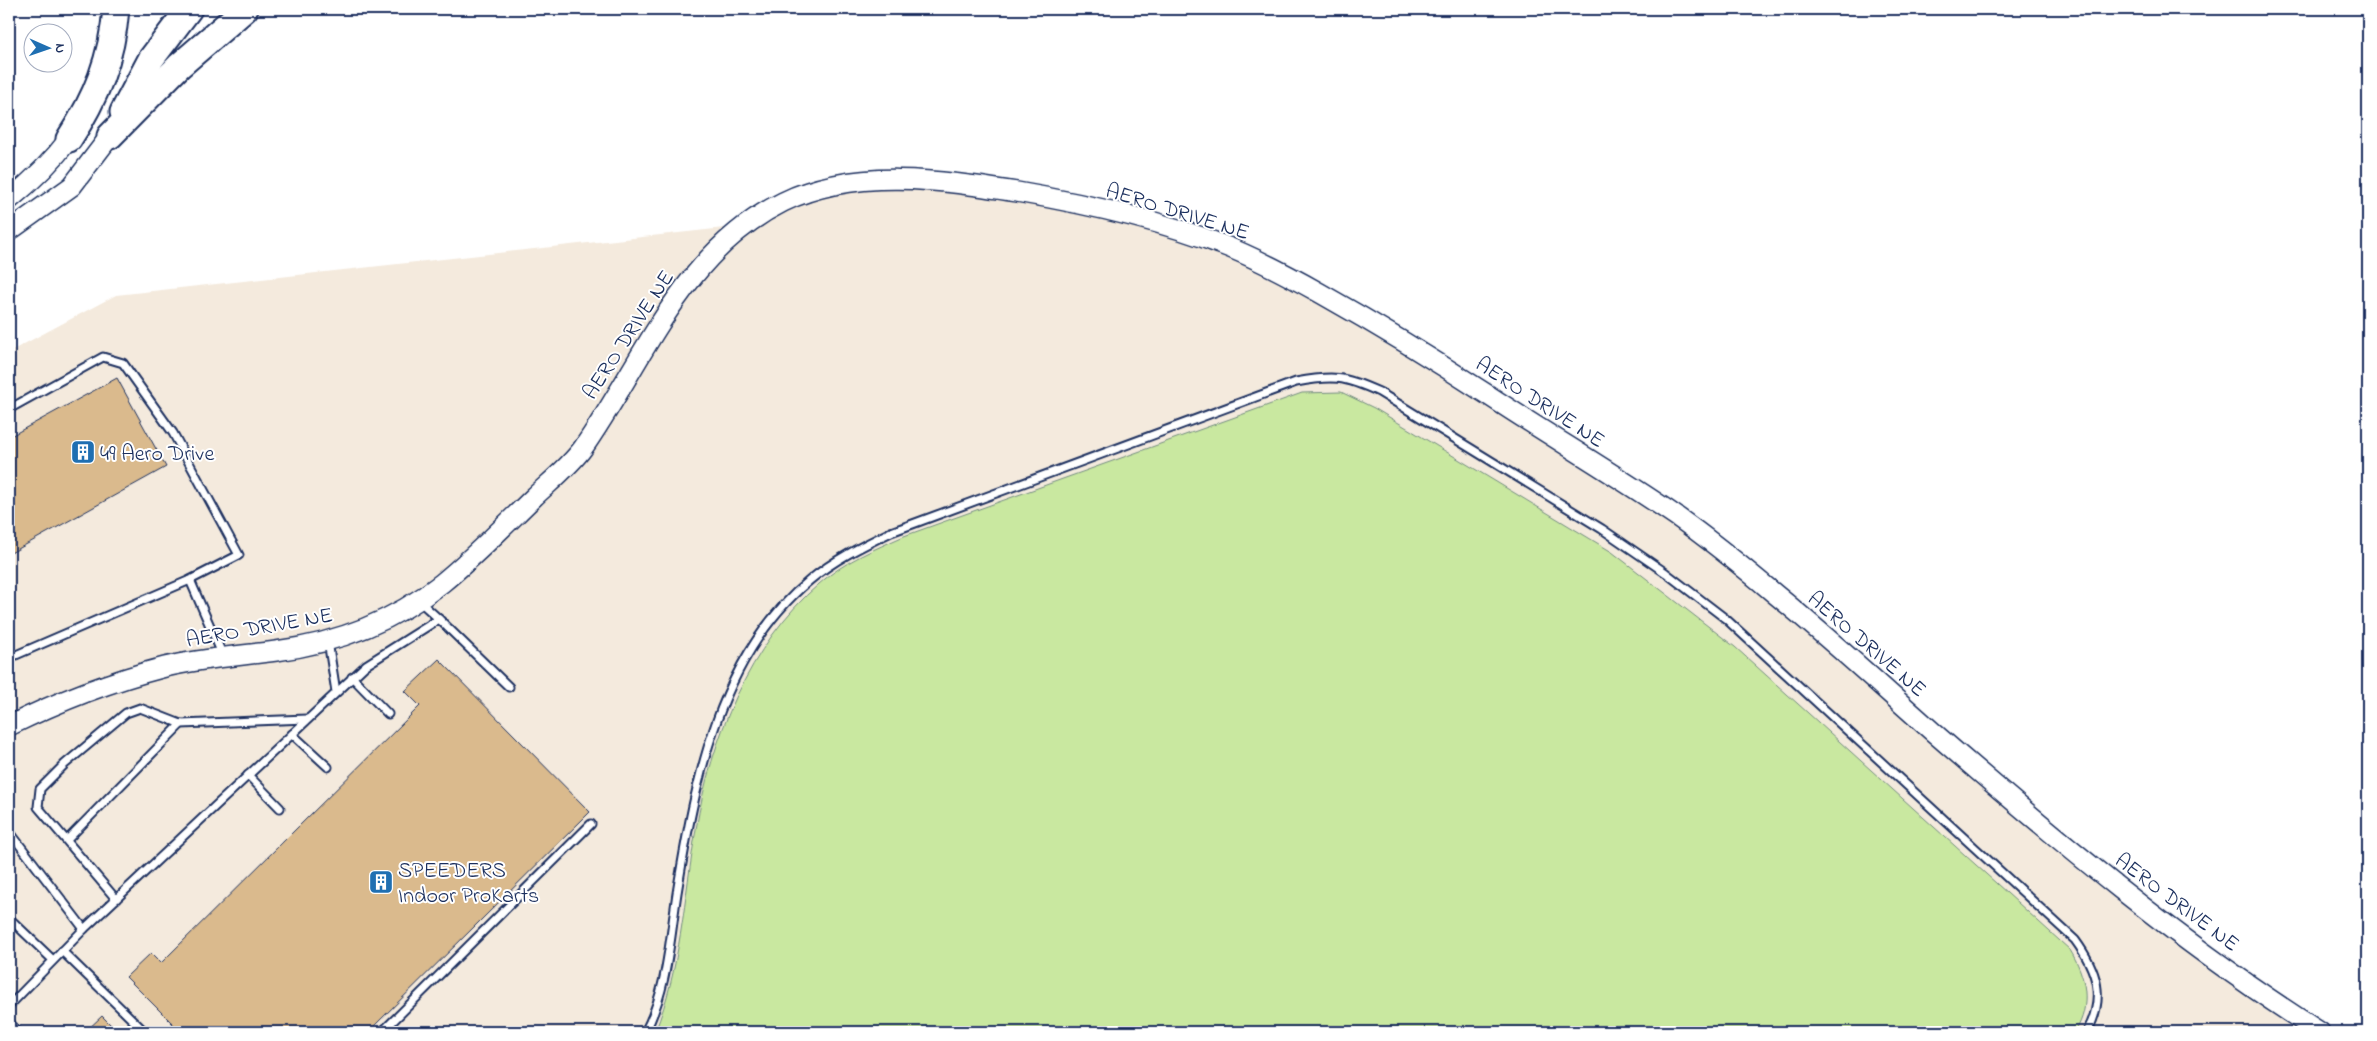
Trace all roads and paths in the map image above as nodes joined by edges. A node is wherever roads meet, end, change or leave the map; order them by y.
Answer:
1 (116, 9) edge
2 (189, 9) edge
3 (245, 9) edge
4 (110, 136) junction
5 (69, 139) joint
6 (9, 200) edge
7 (9, 231) edge
8 (9, 409) edge
9 (190, 580) junction
10 (418, 600) junction
11 (439, 620) junction
12 (328, 641) junction
13 (223, 656) junction
14 (9, 658) edge
15 (352, 677) junction
16 (509, 687) dead end
17 (336, 692) junction
18 (388, 714) dead end
19 (307, 720) junction
20 (181, 724) junction
21 (9, 726) edge
22 (292, 734) junction
23 (328, 766) dead end
24 (248, 774) junction
25 (280, 808) dead end
26 (591, 824) dead end
27 (9, 831) edge
28 (66, 840) junction
29 (116, 899) junction
30 (9, 918) edge
31 (84, 929) junction
32 (62, 951) junction
33 (54, 960) junction
34 (9, 1006) edge
35 (9, 1022) edge
36 (18, 1032) edge
37 (145, 1032) edge
38 (382, 1032) edge
39 (645, 1032) edge
40 (2087, 1032) edge
41 (2320, 1032) edge

1 - 5 highway
2 - 4 highway
3 - 4 highway
4 - 7 street
5 - 6 street
8 - 9 lane
9 - 13 lane
9 - 14 lane
10 - 11 lane
10 - 12 street, AERO DRIVE NE
10 - 41 street, AERO DRIVE NE
11 - 15 lane
11 - 16 lane
12 - 13 street, AERO DRIVE NE
12 - 17 lane
13 - 21 street, AERO DRIVE NE
15 - 17 lane
15 - 18 lane
17 - 19 lane
19 - 20 lane
19 - 22 lane
20 - 28 lane
20 - 28 lane
22 - 23 lane
22 - 24 lane
24 - 25 lane
24 - 29 lane
26 - 38 lane
27 - 31 lane
28 - 29 lane
29 - 31 lane
30 - 33 lane
31 - 32 lane
32 - 33 lane
32 - 37 lane
33 - 34 lane
35 - 36 lane
39 - 40 lane

